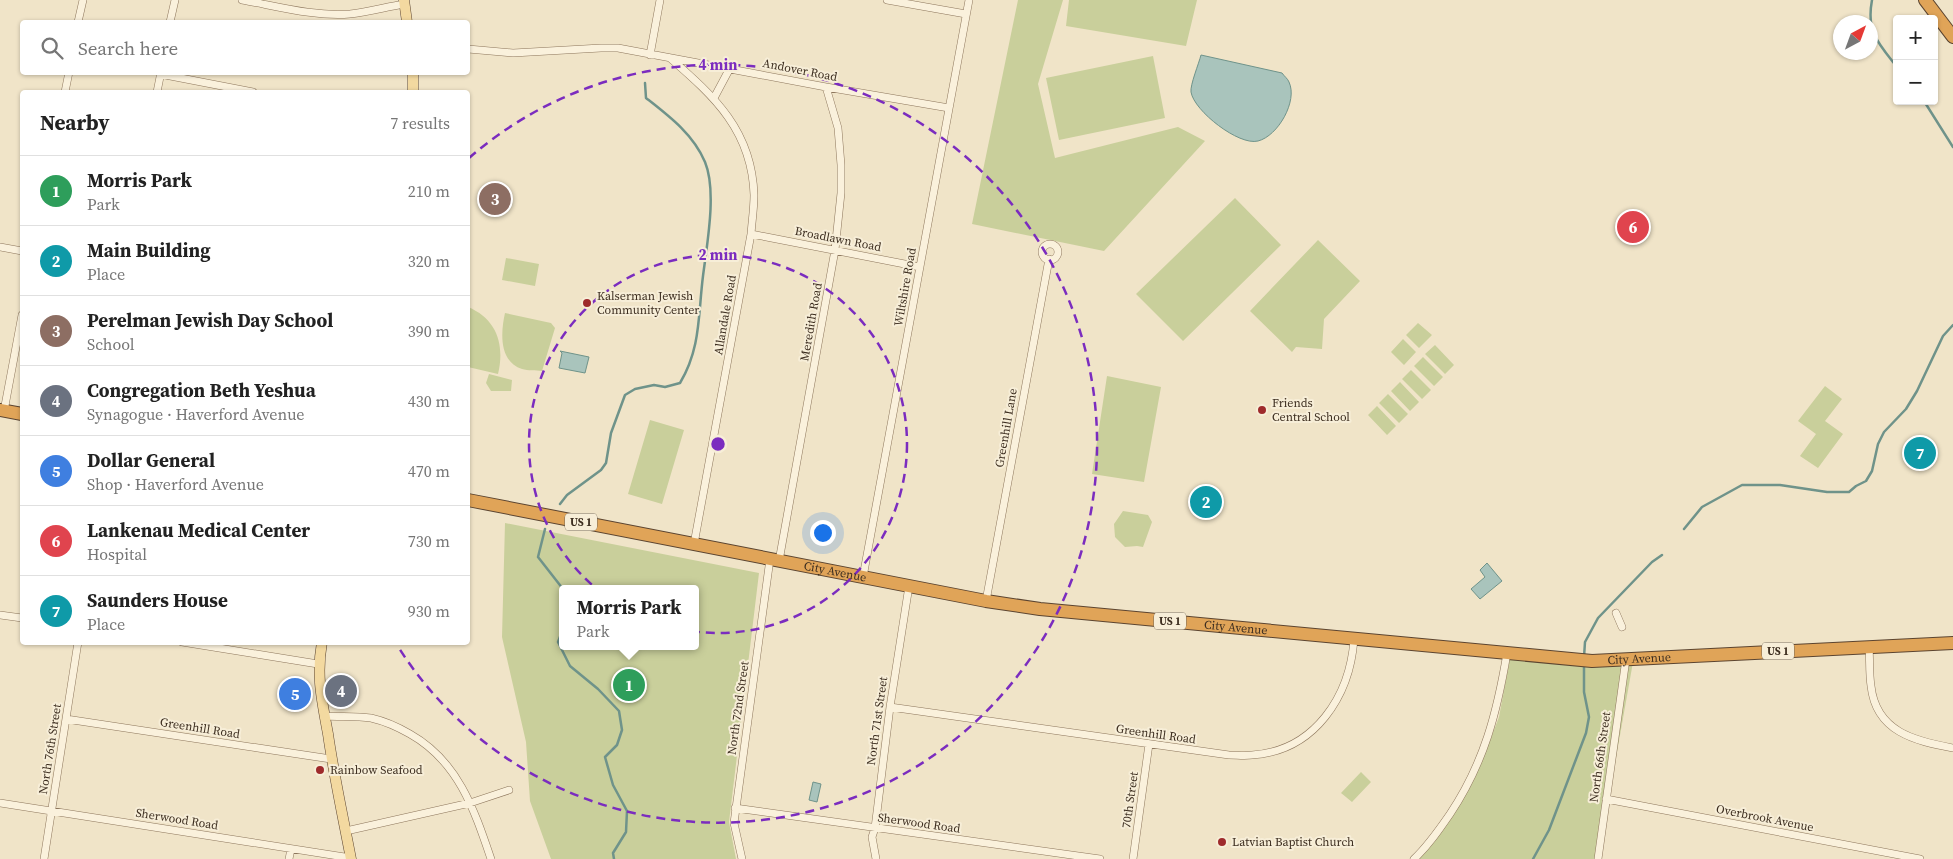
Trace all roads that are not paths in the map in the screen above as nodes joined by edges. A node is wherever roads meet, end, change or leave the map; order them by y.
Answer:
1 (83, 0) edge
2 (175, 0) edge
3 (242, 0) edge
4 (660, 0) edge
5 (887, 0) edge
6 (969, 0) edge
7 (1926, 0) edge
8 (264, 2) edge
9 (404, 2) edge
10 (966, 14) junction
11 (78, 20) edge
12 (170, 20) edge
13 (407, 20) edge
14 (1953, 37) edge
15 (470, 50) edge
16 (650, 55) junction
17 (670, 58) junction
18 (730, 68) junction
19 (68, 75) edge
20 (160, 75) edge
21 (170, 75) edge
22 (413, 75) edge
23 (826, 88) junction
24 (65, 90) edge
25 (157, 90) edge
26 (243, 90) edge
27 (414, 90) edge
28 (714, 98) junction
29 (949, 108) junction
30 (751, 234) junction
31 (0, 247) edge
32 (835, 250) junction
33 (20, 251) edge
34 (1049, 259) dead end
35 (920, 267) junction
36 (20, 324) edge
37 (2, 410) edge
38 (20, 414) edge
39 (470, 500) edge
40 (694, 544) junction
41 (774, 560) junction
42 (863, 577) junction
43 (909, 586) junction
44 (986, 601) junction
45 (1616, 613) dead end
46 (0, 615) edge
47 (20, 618) edge
48 (1622, 627) dead end
49 (1354, 638) junction
50 (1953, 643) edge
51 (78, 645) edge
52 (201, 645) edge
53 (321, 645) edge
54 (1869, 647) junction
55 (1507, 653) junction
56 (1626, 659) junction
57 (318, 664) junction
58 (890, 706) junction
59 (325, 716) junction
60 (66, 719) junction
61 (1149, 744) junction
62 (1953, 748) edge
63 (331, 758) junction
64 (509, 790) dead end
65 (1606, 799) junction
66 (0, 803) edge
67 (470, 803) junction
68 (735, 808) junction
69 (51, 811) junction
70 (875, 828) junction
71 (346, 830) junction
72 (291, 849) junction
73 (351, 858) edge
74 (44, 859) edge
75 (289, 859) edge
76 (491, 859) edge
77 (742, 859) edge
78 (876, 859) edge
79 (1100, 859) edge
80 (1133, 859) edge
81 (1414, 859) edge
82 (1598, 859) edge
83 (1920, 859) edge

1 - 11 street
2 - 12 street
3 - 8 street
4 - 16 street
5 - 10 street
6 - 10 street, Wiltshire Road
7 - 14 highway
8 - 9 street
9 - 13 main road
10 - 29 street, Wiltshire Road
15 - 16 street, Andover Road
16 - 17 street, Andover Road
17 - 18 street, Andover Road
17 - 28 street, Allandale Road
18 - 23 street, Andover Road
18 - 28 street
19 - 24 street
20 - 25 street
21 - 26 street
22 - 27 main road
23 - 29 street, Andover Road
23 - 32 street, Meredith Road
28 - 30 street, Allandale Road
29 - 35 street, Wiltshire Road
30 - 32 street, Broadlawn Road
30 - 40 street, Allandale Road
31 - 33 street
32 - 35 street, Broadlawn Road
32 - 41 street, Meredith Road
34 - 44 street, Greenhill Lane
35 - 42 street, Wiltshire Road
36 - 37 street
37 - 38 highway
39 - 40 highway, City Avenue / US 1
40 - 41 highway, City Avenue / US 1
41 - 42 highway, City Avenue / US 1
41 - 68 street, North 72nd Street
42 - 43 highway, City Avenue / US 1
43 - 44 highway, City Avenue / US 1
43 - 58 street, North 71st Street
44 - 49 highway, City Avenue / US 1
45 - 48 street
46 - 47 street
49 - 55 highway, City Avenue / US 1
49 - 61 street, Greenhill Road
50 - 54 highway, City Avenue / US 1
51 - 60 street, North 76th Street
52 - 57 street
53 - 57 main road
54 - 56 highway, City Avenue / US 1
54 - 62 street
55 - 56 highway, City Avenue / US 1
55 - 81 street
56 - 65 street, North 66th Street
57 - 59 main road
58 - 61 street, Greenhill Road
58 - 70 street, North 71st Street
59 - 63 main road
59 - 67 street
60 - 63 street, Greenhill Road
60 - 69 street, North 76th Street
61 - 80 street, 70th Street
63 - 71 main road
64 - 67 street
65 - 82 street, North 66th Street
65 - 83 street, Overbrook Avenue
66 - 69 street, Sherwood Road
67 - 71 street
67 - 76 street
68 - 70 street, Sherwood Road
68 - 77 street, North 72nd Street
69 - 72 street, Sherwood Road
69 - 74 street, North 76th Street
70 - 78 street, North 71st Street
70 - 79 street, Sherwood Road
71 - 73 main road
72 - 73 street, Sherwood Road
72 - 75 street

